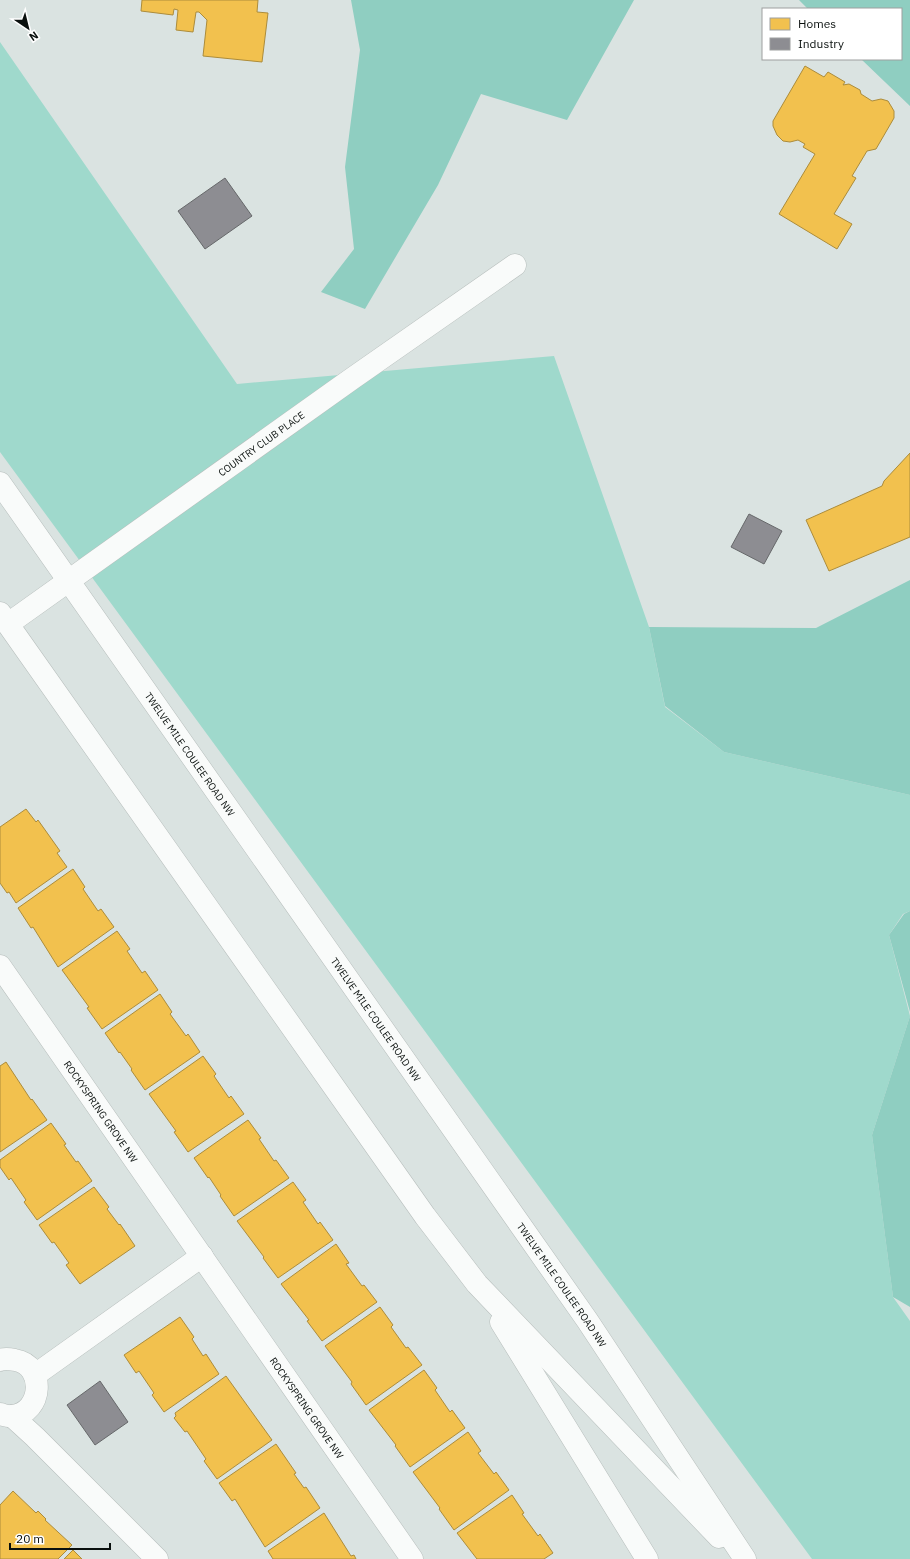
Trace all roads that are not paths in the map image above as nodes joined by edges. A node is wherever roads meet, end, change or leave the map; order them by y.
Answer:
1 (515, 265) dead end
2 (0, 483) edge
3 (69, 581) junction
4 (4, 619) edge
5 (0, 966) edge
6 (202, 1256) junction
7 (477, 1284) junction
8 (1, 1356) edge
9 (35, 1375) junction
10 (6, 1415) edge
11 (157, 1559) edge
12 (412, 1559) edge
13 (647, 1559) edge
14 (740, 1559) edge
15 (745, 1559) edge

1 - 3 main road, COUNTRY CLUB PLACE
2 - 3 main road, TWELVE MILE COULEE ROAD NW
3 - 4 main road, COUNTRY CLUB PLACE
3 - 15 main road, TWELVE MILE COULEE ROAD NW
4 - 7 main road
5 - 6 main road, ROCKYSPRING GROVE NW
6 - 9 main road
6 - 12 main road, ROCKYSPRING GROVE NW
7 - 13 main road
7 - 14 main road
8 - 9 main road
9 - 10 main road
10 - 11 main road

